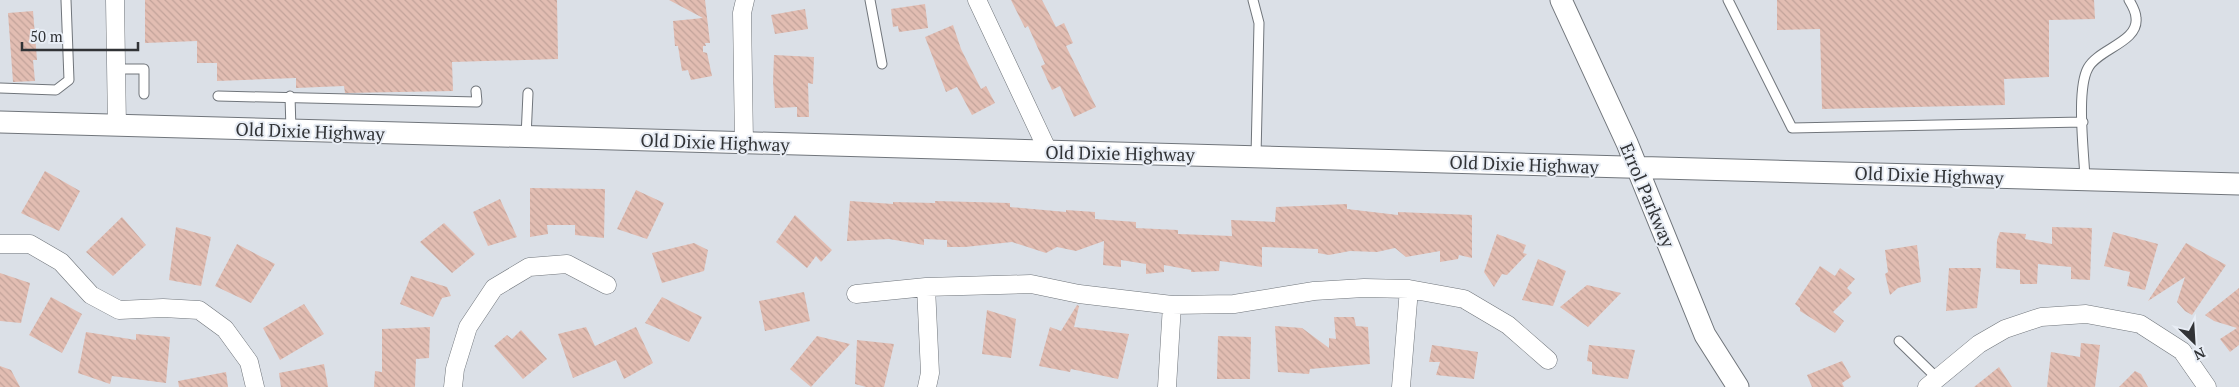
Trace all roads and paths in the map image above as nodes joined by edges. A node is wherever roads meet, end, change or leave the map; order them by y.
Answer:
1 (66, 0) edge
2 (114, 0) edge
3 (745, 0) edge
4 (870, 0) edge
5 (977, 0) edge
6 (1253, 0) edge
7 (1561, 0) edge
8 (1728, 0) edge
9 (2130, 0) edge
10 (882, 64) dead end
11 (115, 69) junction
12 (0, 88) edge
13 (476, 91) dead end
14 (528, 93) dead end
15 (144, 94) dead end
16 (218, 96) dead end
17 (290, 96) junction
18 (0, 122) edge
19 (2083, 122) junction
20 (117, 126) junction
21 (290, 130) junction
22 (526, 137) junction
23 (744, 143) junction
24 (1048, 151) junction
25 (1256, 156) junction
26 (1637, 168) junction
27 (2085, 180) junction
28 (2239, 184) edge
29 (0, 244) edge
30 (607, 285) dead end
31 (926, 287) junction
32 (1409, 289) junction
33 (856, 294) dead end
34 (1172, 305) junction
35 (1899, 341) dead end
36 (1548, 360) dead end
37 (1932, 383) edge
38 (255, 387) edge
39 (453, 387) edge
40 (927, 387) edge
41 (1167, 387) edge
42 (1401, 387) edge
43 (1738, 387) edge
44 (2207, 387) edge

1 - 12 lane
2 - 11 street
3 - 23 street
4 - 10 lane
5 - 24 street
6 - 25 lane
7 - 26 street, Errol Parkway
8 - 19 lane
9 - 19 lane
11 - 15 lane
11 - 20 street
13 - 17 lane
14 - 22 lane
16 - 17 lane
17 - 21 lane
18 - 20 street, Old Dixie Highway
19 - 27 lane
20 - 21 street, Old Dixie Highway
21 - 22 street, Old Dixie Highway
22 - 23 street, Old Dixie Highway
23 - 24 street, Old Dixie Highway
24 - 25 street, Old Dixie Highway
25 - 26 street, Old Dixie Highway
26 - 27 street, Old Dixie Highway
26 - 43 street, Errol Parkway
27 - 28 street, Old Dixie Highway
29 - 38 street
30 - 39 street
31 - 33 street
31 - 34 street
31 - 40 street
32 - 34 street
32 - 36 street
32 - 42 street
34 - 41 street
35 - 37 lane
37 - 44 street

